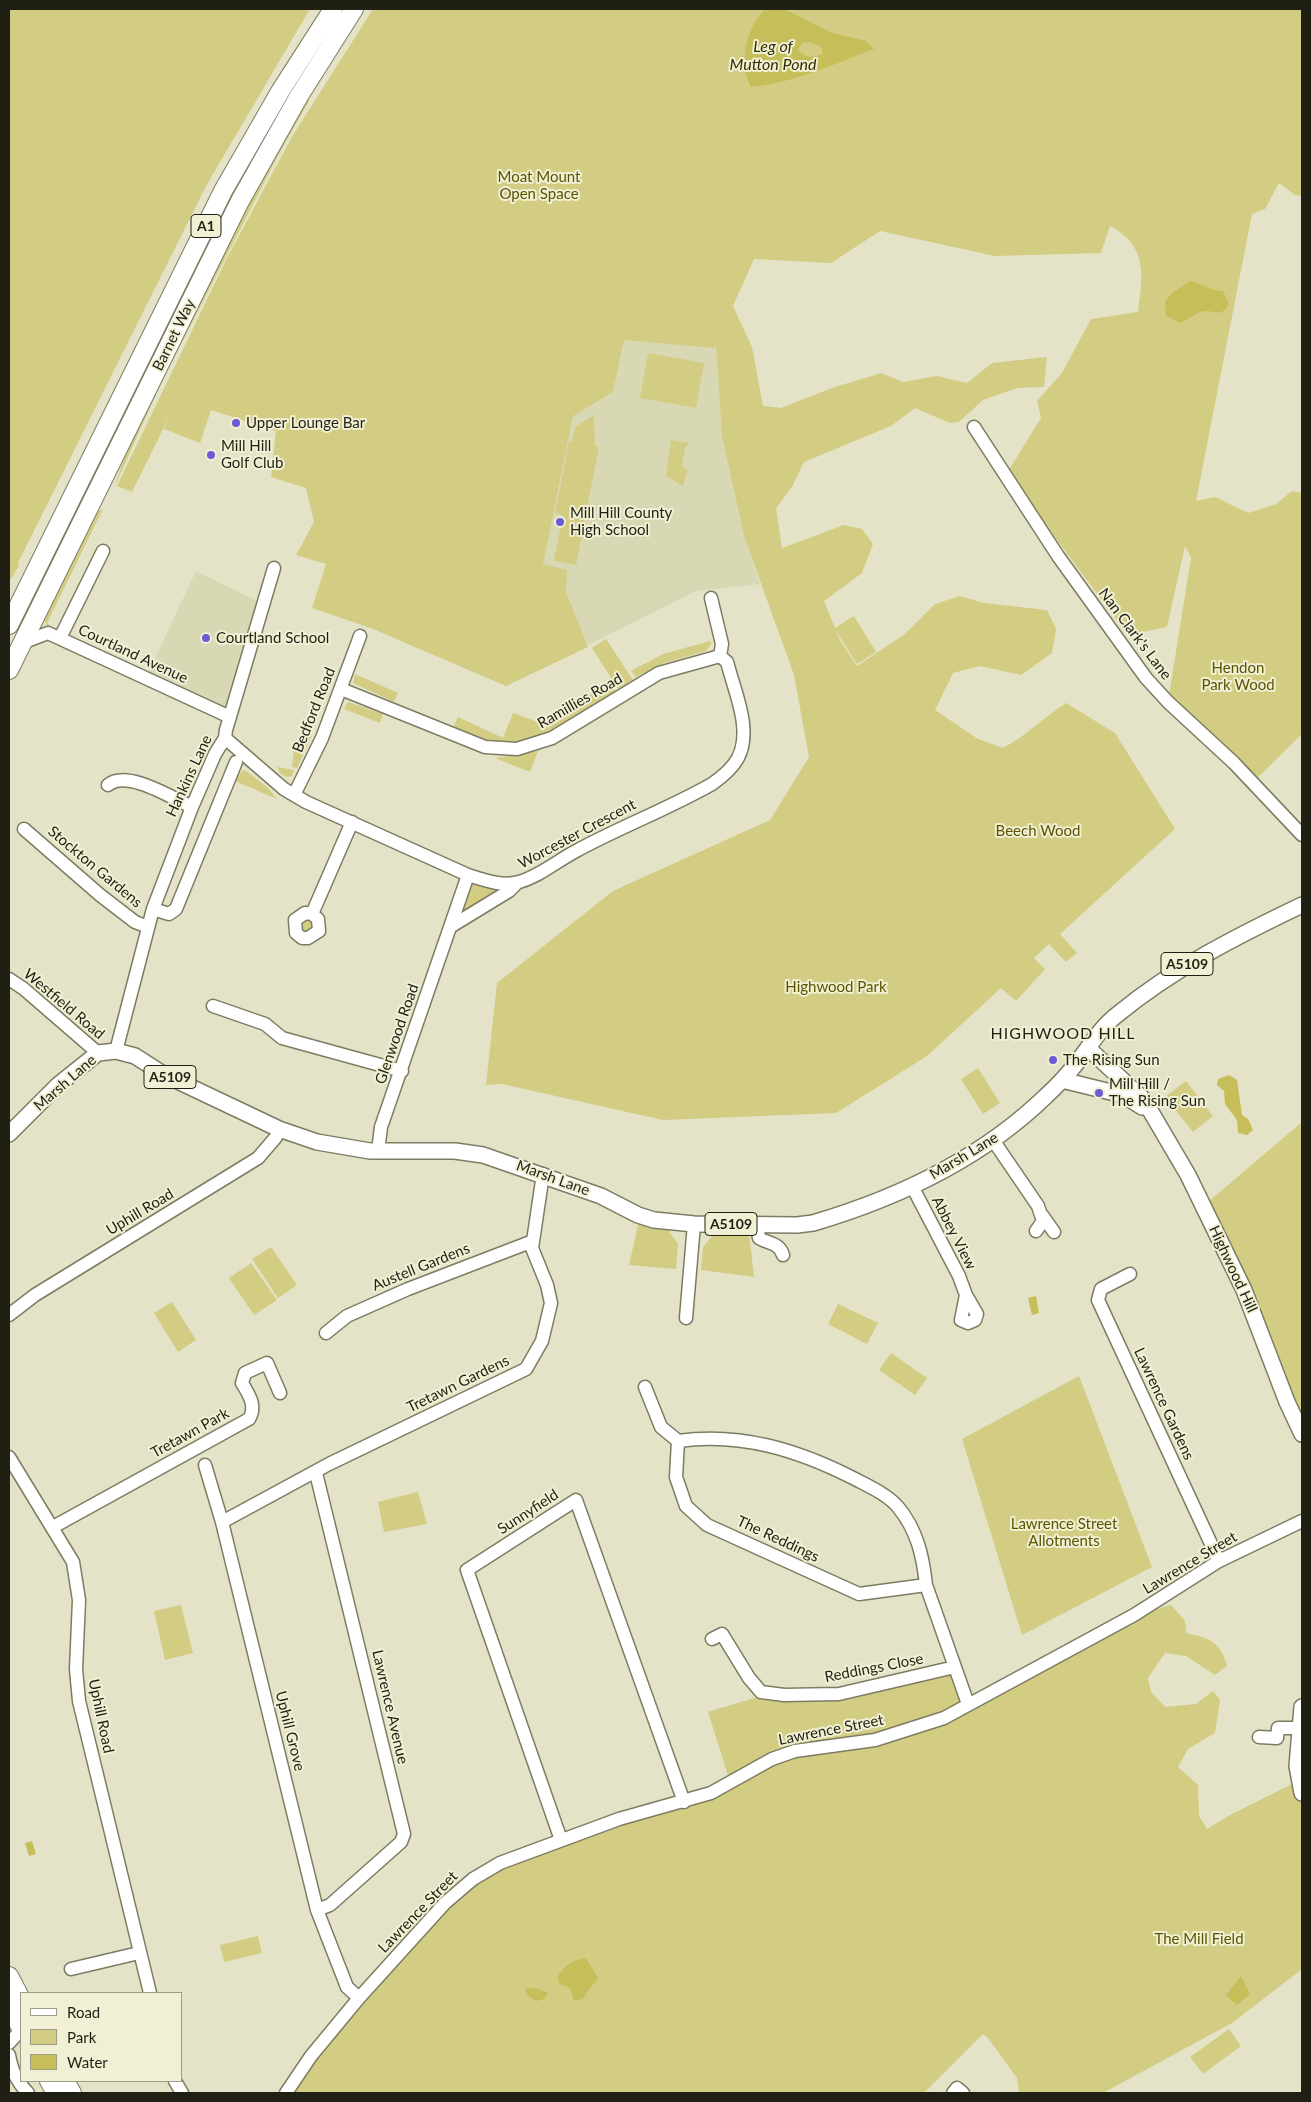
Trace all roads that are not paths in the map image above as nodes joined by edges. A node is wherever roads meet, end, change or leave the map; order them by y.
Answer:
1 (333, 9) edge
2 (354, 9) edge
3 (974, 428) dead end
4 (103, 551) dead end
5 (274, 568) dead end
6 (711, 598) dead end
7 (9, 625) edge
8 (54, 636) junction
9 (360, 636) dead end
10 (22, 643) junction
11 (720, 656) junction
12 (9, 670) edge
13 (341, 689) junction
14 (230, 717) junction
15 (226, 738) junction
16 (236, 762) dead end
17 (108, 785) dead end
18 (294, 795) junction
19 (192, 808) junction
20 (352, 822) junction
21 (24, 829) dead end
22 (1302, 835) edge
23 (468, 875) junction
24 (517, 883) junction
25 (1302, 904) edge
26 (153, 909) junction
27 (312, 914) dead end
28 (148, 927) junction
29 (450, 927) junction
30 (9, 979) edge
31 (213, 1006) dead end
32 (1088, 1048) junction
33 (116, 1051) junction
34 (98, 1054) junction
35 (1074, 1067) junction
36 (402, 1071) junction
37 (1062, 1080) junction
38 (1087, 1084) junction
39 (1149, 1112) junction
40 (279, 1129) junction
41 (9, 1134) edge
42 (993, 1140) junction
43 (378, 1151) junction
44 (543, 1174) junction
45 (912, 1186) junction
46 (1042, 1215) junction
47 (694, 1224) junction
48 (757, 1225) junction
49 (1036, 1231) dead end
50 (1054, 1232) dead end
51 (533, 1241) junction
52 (783, 1255) dead end
53 (1130, 1274) dead end
54 (966, 1295) dead end
55 (9, 1315) edge
56 (686, 1318) dead end
57 (326, 1333) dead end
58 (645, 1388) dead end
59 (280, 1393) dead end
60 (1302, 1434) edge
61 (678, 1442) junction
62 (9, 1457) edge
63 (205, 1465) dead end
64 (316, 1473) junction
65 (1302, 1521) edge
66 (222, 1522) junction
67 (53, 1527) junction
68 (1219, 1561) junction
69 (926, 1585) junction
70 (712, 1639) dead end
71 (954, 1667) junction
72 (968, 1704) junction
73 (1302, 1707) edge
74 (1299, 1728) junction
75 (1259, 1737) dead end
76 (1302, 1793) edge
77 (684, 1802) junction
78 (561, 1840) junction
79 (317, 1910) junction
80 (139, 1953) junction
81 (71, 1969) dead end
82 (9, 1976) edge
83 (150, 1992) edge
84 (20, 1997) edge
85 (359, 1998) junction
86 (9, 2005) edge
87 (20, 2027) edge
88 (20, 2030) edge
89 (9, 2043) edge
90 (9, 2055) edge
91 (50, 2082) edge
92 (66, 2082) edge
93 (175, 2082) edge
94 (28, 2093) edge
95 (56, 2093) edge
96 (72, 2093) edge
97 (182, 2093) edge
98 (286, 2093) edge
99 (952, 2093) edge
100 (963, 2093) edge

1 - 7 highway, Barnet Way / A1
2 - 10 highway, Barnet Way / A1
3 - 22 street, Nan Clark's Lane
4 - 8 street
5 - 14 street, Hankins Lane
6 - 11 street
8 - 10 street
8 - 14 street, Courtland Avenue
9 - 13 street, Bedford Road
10 - 12 highway, Barnet Way / A1
11 - 13 street, Ramillies Road
11 - 24 street, Worcester Crescent
13 - 18 street, Bedford Road
14 - 15 street, Hankins Lane
15 - 18 street, Worcester Crescent
15 - 19 street, Hankins Lane
16 - 26 street
17 - 19 street
18 - 20 street, Worcester Crescent
19 - 26 street, Hankins Lane
20 - 23 street, Worcester Crescent
20 - 27 street
21 - 28 street, Stockton Gardens
23 - 24 street, Worcester Crescent
23 - 29 street, Glenwood Road
24 - 29 street
25 - 32 main road, A5109
26 - 28 street, Hankins Lane
28 - 33 street, Hankins Lane
29 - 36 street, Glenwood Road
30 - 34 street, Westfield Road
31 - 36 street
32 - 35 main road, Marsh Lane / A5109
32 - 39 main road, Highwood Hill
33 - 34 main road, Marsh Lane / A5109
33 - 40 main road, Marsh Lane / A5109
34 - 41 main road, Marsh Lane / A5109
35 - 37 main road, Marsh Lane / A5109
35 - 38 main road
36 - 43 street, Glenwood Road
37 - 38 main road, Highwood Hill
37 - 42 main road, Marsh Lane / A5109
38 - 39 main road, Highwood Hill
39 - 60 main road, Highwood Hill
40 - 43 main road, Marsh Lane / A5109
40 - 55 street, Uphill Road
42 - 45 main road, Marsh Lane / A5109
42 - 46 street
43 - 44 main road, Marsh Lane / A5109
44 - 47 main road, Marsh Lane / A5109
44 - 51 street, Tretawn Gardens
45 - 48 main road, Marsh Lane / A5109
45 - 54 street, Abbey View
46 - 49 street
46 - 50 street
47 - 48 main road, Marsh Lane / A5109
47 - 56 street
48 - 52 street
51 - 57 street, Austell Gardens
51 - 64 street, Tretawn Gardens
53 - 68 street, Lawrence Gardens
58 - 61 street
59 - 67 street, Tretawn Park
61 - 69 street
61 - 69 street, The Reddings
62 - 67 street, Uphill Road
63 - 66 street, Uphill Grove
64 - 66 street, Tretawn Gardens
64 - 79 street, Lawrence Avenue
65 - 68 street, Lawrence Street
66 - 79 street, Uphill Grove
67 - 80 street, Uphill Road
68 - 72 street, Lawrence Street
69 - 71 street
70 - 71 street, Reddings Close
71 - 72 street
72 - 77 street, Lawrence Street
73 - 74 main road
74 - 75 street
74 - 76 main road
77 - 78 street, Lawrence Street
77 - 78 street, Sunnyfield
78 - 85 street, Lawrence Street
79 - 85 street, Uphill Grove
80 - 81 street
80 - 83 street, Uphill Road
82 - 84 highway
85 - 98 street, Lawrence Street
86 - 87 highway
88 - 89 street
90 - 94 street
91 - 95 highway
92 - 96 highway
93 - 97 street
99 - 100 street

